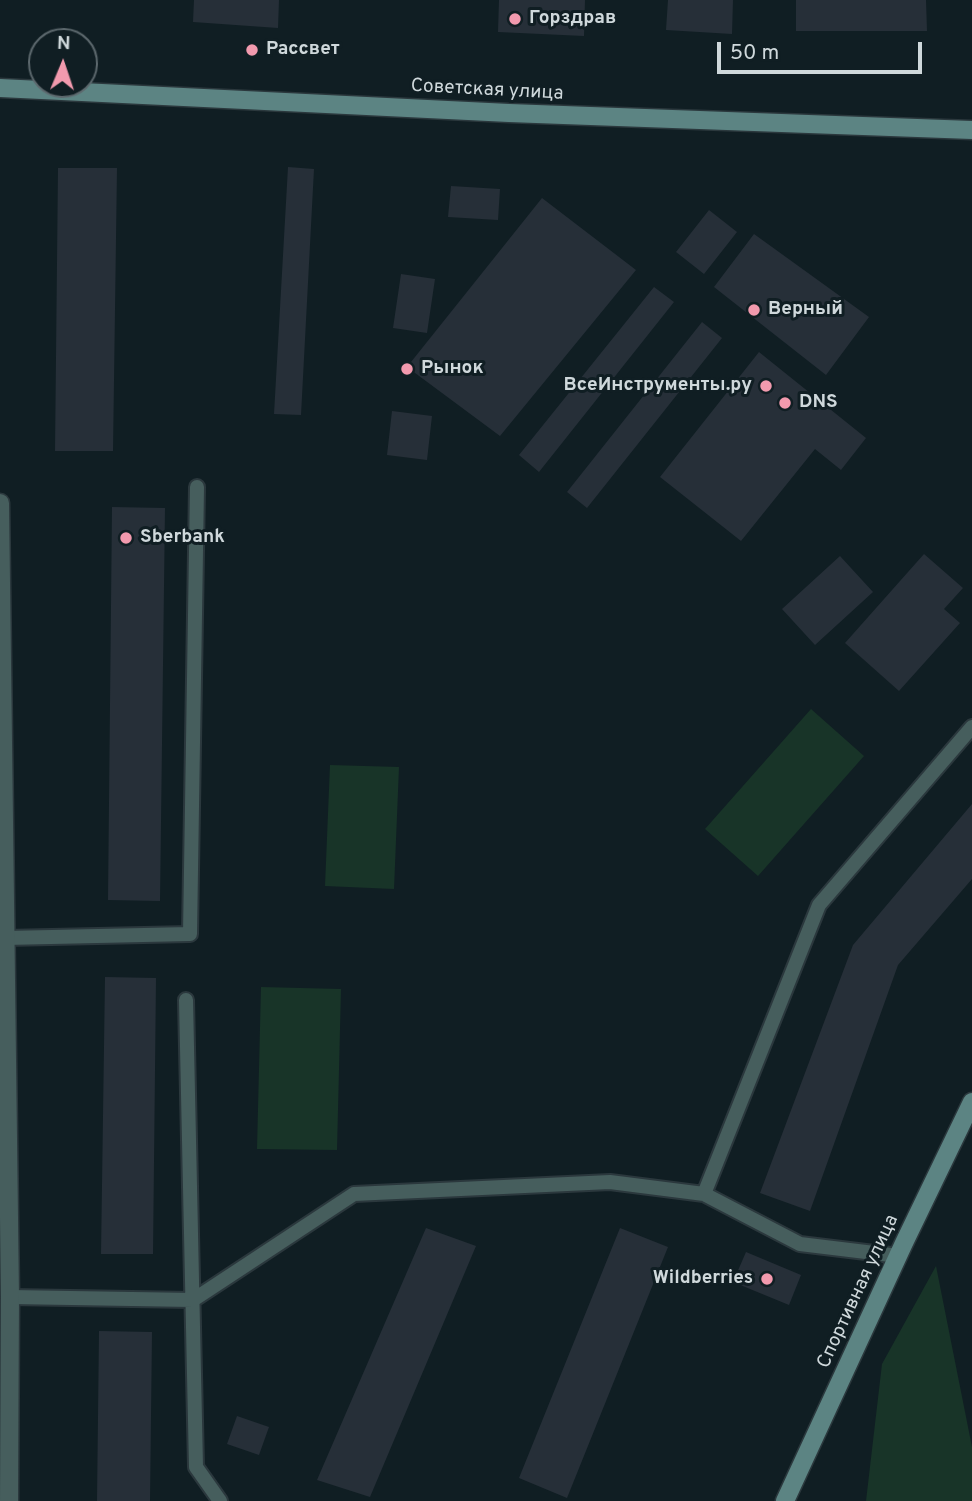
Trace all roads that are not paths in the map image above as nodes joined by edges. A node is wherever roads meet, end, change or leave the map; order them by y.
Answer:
1 (0, 88) edge
2 (972, 130) edge
3 (197, 487) dead end
4 (0, 503) edge
5 (972, 727) edge
6 (5, 938) junction
7 (186, 1000) dead end
8 (972, 1102) edge
9 (704, 1194) junction
10 (898, 1256) junction
11 (10, 1297) junction
12 (193, 1300) junction
13 (9, 1501) edge
14 (220, 1501) edge
15 (785, 1501) edge

1 - 2 street, Советская улица
3 - 6 lane
4 - 6 street
5 - 9 lane
6 - 11 street
7 - 12 lane
8 - 10 street, Спортивная улица
9 - 10 lane
9 - 12 lane
10 - 15 street, Спортивная улица
11 - 12 lane
11 - 13 street
12 - 14 lane

